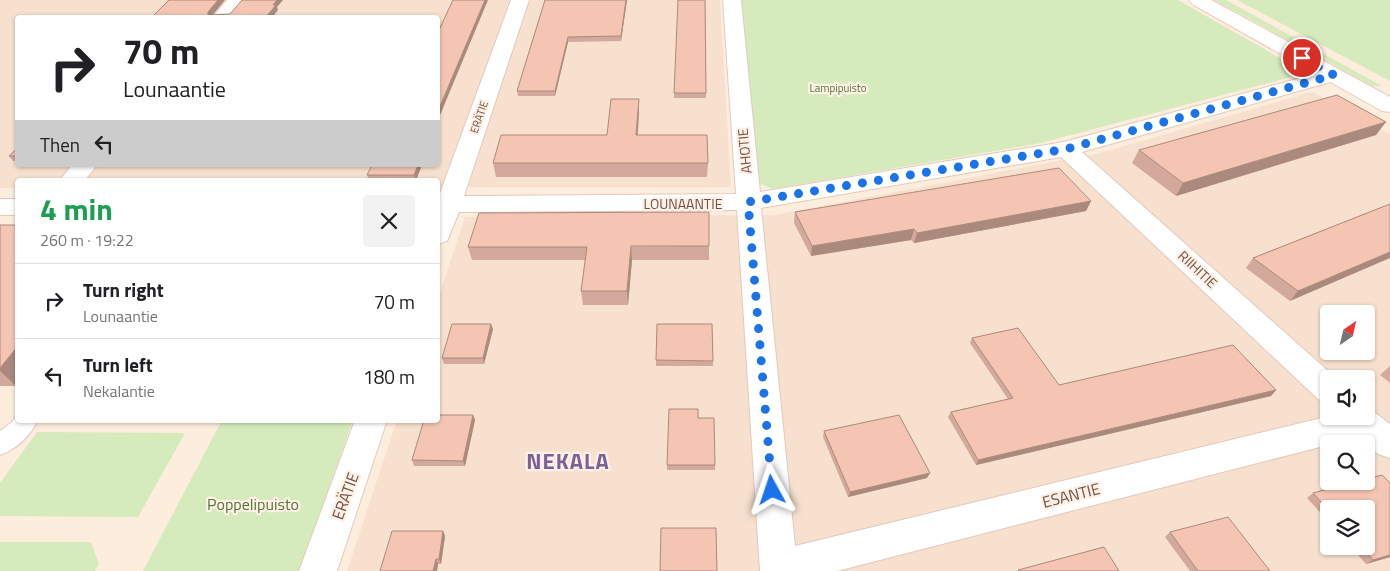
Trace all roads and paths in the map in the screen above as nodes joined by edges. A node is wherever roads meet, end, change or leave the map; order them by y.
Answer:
1 (237, 0) edge
2 (520, 0) edge
3 (732, 0) edge
4 (1198, 0) edge
5 (224, 15) edge
6 (1334, 75) junction
7 (1390, 106) edge
8 (1066, 149) junction
9 (84, 167) edge
10 (74, 178) edge
11 (748, 202) junction
12 (443, 204) edge
13 (0, 207) edge
14 (15, 207) edge
15 (440, 223) edge
16 (1320, 382) edge
17 (24, 423) edge
18 (371, 423) edge
19 (1337, 425) edge
20 (1367, 425) edge
21 (1390, 444) edge
22 (0, 445) edge
23 (778, 570) edge
24 (318, 571) edge

1 - 5 street
2 - 12 street, ERÄTIE
3 - 11 street, AHOTIE
4 - 6 street
6 - 7 street
6 - 8 street, LOUNAANTIE
8 - 11 street, LOUNAANTIE
8 - 16 street, RIIHITIE
9 - 10 street
11 - 12 street, LOUNAANTIE
11 - 23 street, AHOTIE
12 - 15 street, ERÄTIE
13 - 14 street
17 - 22 lane
18 - 24 street, ERÄTIE
19 - 23 street, ESANTIE
20 - 21 street

